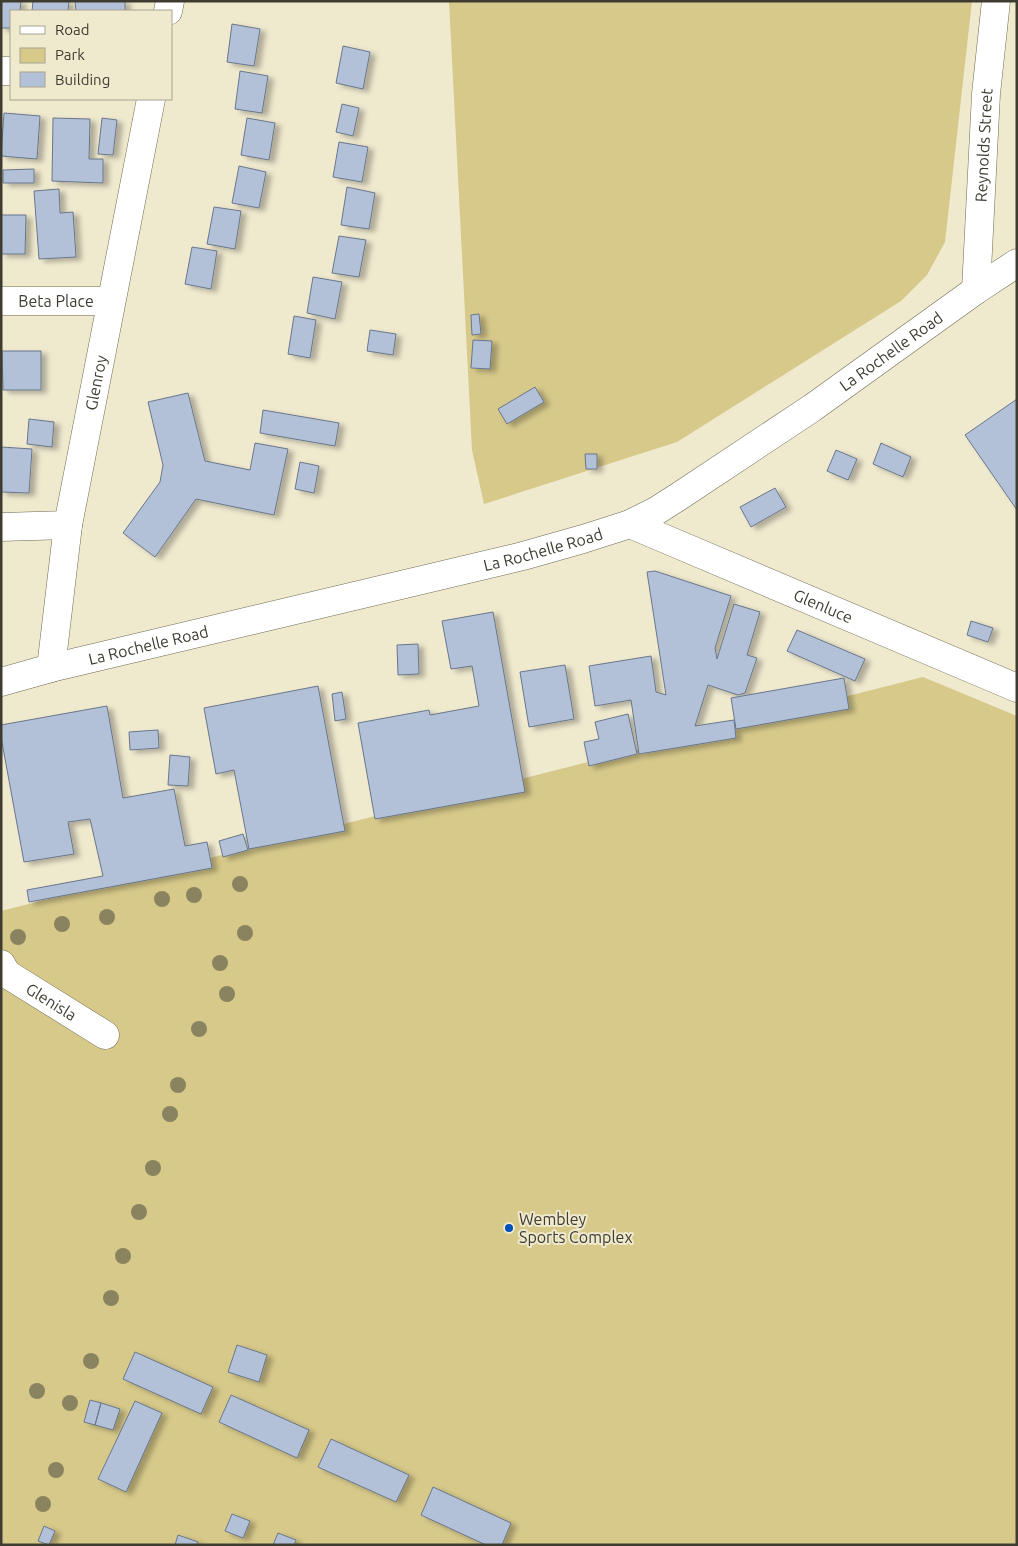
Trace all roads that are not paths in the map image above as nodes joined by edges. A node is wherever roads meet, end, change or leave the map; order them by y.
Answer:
1 (996, 1) edge
2 (151, 100) edge
3 (1017, 263) edge
4 (976, 290) junction
5 (1, 301) edge
6 (111, 301) junction
7 (68, 524) junction
8 (630, 524) junction
9 (1, 527) edge
10 (51, 668) junction
11 (1, 682) edge
12 (1017, 688) edge
13 (1, 964) edge
14 (105, 1035) dead end

1 - 4 street, Reynolds Street
2 - 6 street, Glenroy
3 - 4 street, La Rochelle Road
4 - 8 street, La Rochelle Road
5 - 6 street, Beta Place
6 - 7 street, Glenroy
7 - 9 street
7 - 10 street, Glenroy
8 - 10 street, La Rochelle Road
8 - 12 street, Glenluce
10 - 11 street, La Rochelle Road
13 - 14 street, Glenisla

